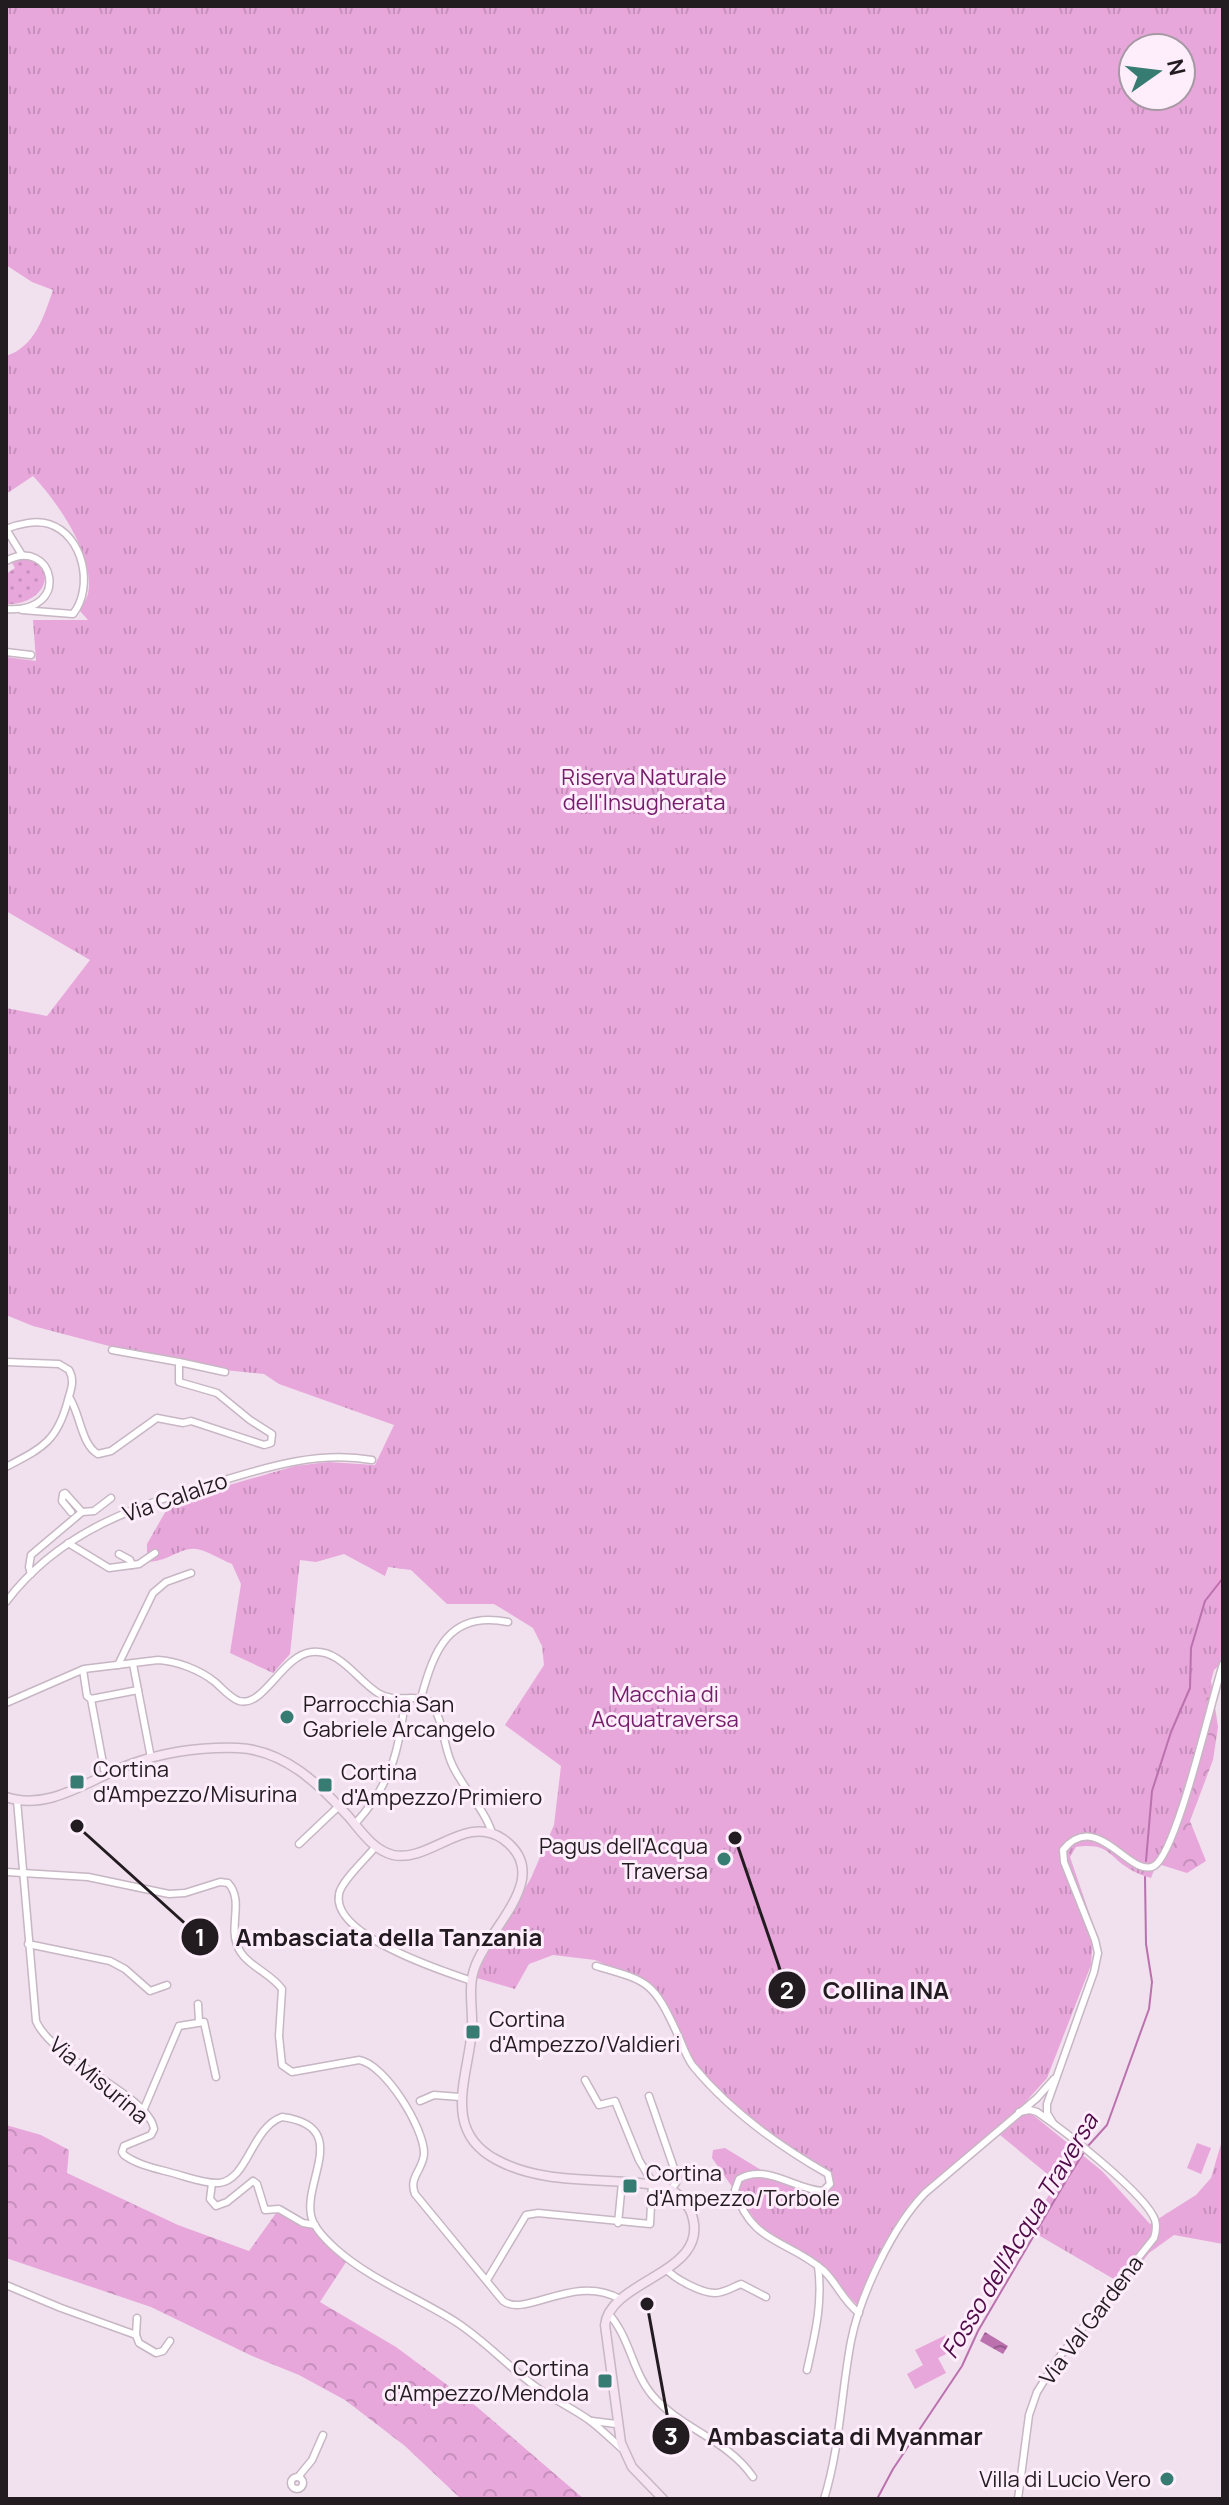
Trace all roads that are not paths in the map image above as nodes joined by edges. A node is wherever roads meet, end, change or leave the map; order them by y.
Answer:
1 (6, 529) edge
2 (22, 555) junction
3 (6, 561) edge
4 (6, 609) edge
5 (22, 610) junction
6 (6, 652) edge
7 (31, 655) dead end
8 (112, 1350) dead end
9 (6, 1362) edge
10 (179, 1362) junction
11 (225, 1372) dead end
12 (69, 1397) junction
13 (372, 1460) dead end
14 (6, 1467) edge
15 (111, 1498) dead end
16 (71, 1512) dead end
17 (82, 1512) junction
18 (68, 1543) junction
19 (155, 1553) dead end
20 (119, 1554) dead end
21 (132, 1565) junction
22 (191, 1573) dead end
23 (31, 1574) junction
24 (6, 1602) edge
25 (508, 1622) dead end
26 (133, 1664) junction
27 (1223, 1664) edge
28 (118, 1665) junction
29 (83, 1670) junction
30 (138, 1690) junction
31 (421, 1698) junction
32 (91, 1699) junction
33 (405, 1700) junction
34 (6, 1703) edge
35 (151, 1758) junction
36 (105, 1774) junction
37 (6, 1797) edge
38 (17, 1800) junction
39 (339, 1806) junction
40 (355, 1824) junction
41 (492, 1833) junction
42 (299, 1844) dead end
43 (376, 1846) junction
44 (6, 1872) edge
45 (23, 1874) junction
46 (28, 1944) junction
47 (596, 1966) dead end
48 (472, 1981) junction
49 (167, 1985) dead end
50 (198, 2004) dead end
51 (199, 2021) junction
52 (216, 2077) dead end
53 (1054, 2079) junction
54 (585, 2080) dead end
55 (649, 2096) dead end
56 (460, 2097) junction
57 (420, 2101) dead end
58 (143, 2111) junction
59 (1019, 2112) junction
60 (1053, 2123) junction
61 (212, 2183) junction
62 (622, 2183) junction
63 (653, 2185) junction
64 (671, 2189) junction
65 (618, 2223) junction
66 (315, 2225) junction
67 (818, 2266) junction
68 (666, 2269) junction
69 (487, 2280) junction
70 (6, 2285) edge
71 (766, 2297) dead end
72 (620, 2299) junction
73 (608, 2313) junction
74 (859, 2313) junction
75 (137, 2318) dead end
76 (136, 2335) junction
77 (170, 2341) dead end
78 (807, 2370) dead end
79 (589, 2420) junction
80 (616, 2424) junction
81 (323, 2435) dead end
82 (623, 2450) junction
83 (753, 2477) dead end
84 (291, 2497) dead end
85 (663, 2499) edge
86 (824, 2499) edge
87 (1018, 2499) edge

1 - 2 street
1 - 5 street
2 - 3 street
2 - 5 street
4 - 5 street
6 - 7 street
8 - 10 street
9 - 12 street
10 - 11 street
10 - 12 street
12 - 14 street
13 - 18 street, Via Calalzo
15 - 17 street
16 - 17 street
17 - 23 street
18 - 21 street
18 - 23 street, Via Calalzo
19 - 21 street
20 - 21 street
22 - 28 street
23 - 24 street, Via Calalzo
25 - 31 street
26 - 28 street
26 - 30 street
26 - 33 street
27 - 53 street
28 - 29 street
29 - 32 street
29 - 34 street
30 - 32 street
30 - 35 street
31 - 33 street
31 - 41 street
32 - 36 street
33 - 40 street
35 - 36 street
35 - 39 street
36 - 38 street
37 - 38 street
38 - 45 street, Via Misurina
39 - 40 street
39 - 42 street
40 - 43 street
41 - 43 street
41 - 48 street
43 - 48 street
44 - 45 street
45 - 46 street, Via Misurina
45 - 69 street
46 - 49 street
46 - 58 street, Via Misurina
47 - 67 street
48 - 56 street
50 - 51 street
51 - 52 street
51 - 58 street
53 - 59 street
53 - 60 street
54 - 63 street
55 - 64 street
56 - 57 street
56 - 62 street
58 - 61 street, Via Misurina
59 - 60 street
59 - 74 street
60 - 87 street, Via Val Gardena
61 - 66 street
61 - 66 street
62 - 63 street
62 - 65 street
63 - 64 street
63 - 65 street
64 - 68 street
65 - 69 street
66 - 79 street
67 - 74 street
67 - 78 street
68 - 71 street
68 - 72 street
69 - 72 street
70 - 76 street
72 - 73 street
73 - 80 street
73 - 83 street
74 - 86 street
75 - 76 street
76 - 77 street
79 - 80 street
79 - 82 street
80 - 82 street
81 - 84 street
82 - 85 street

